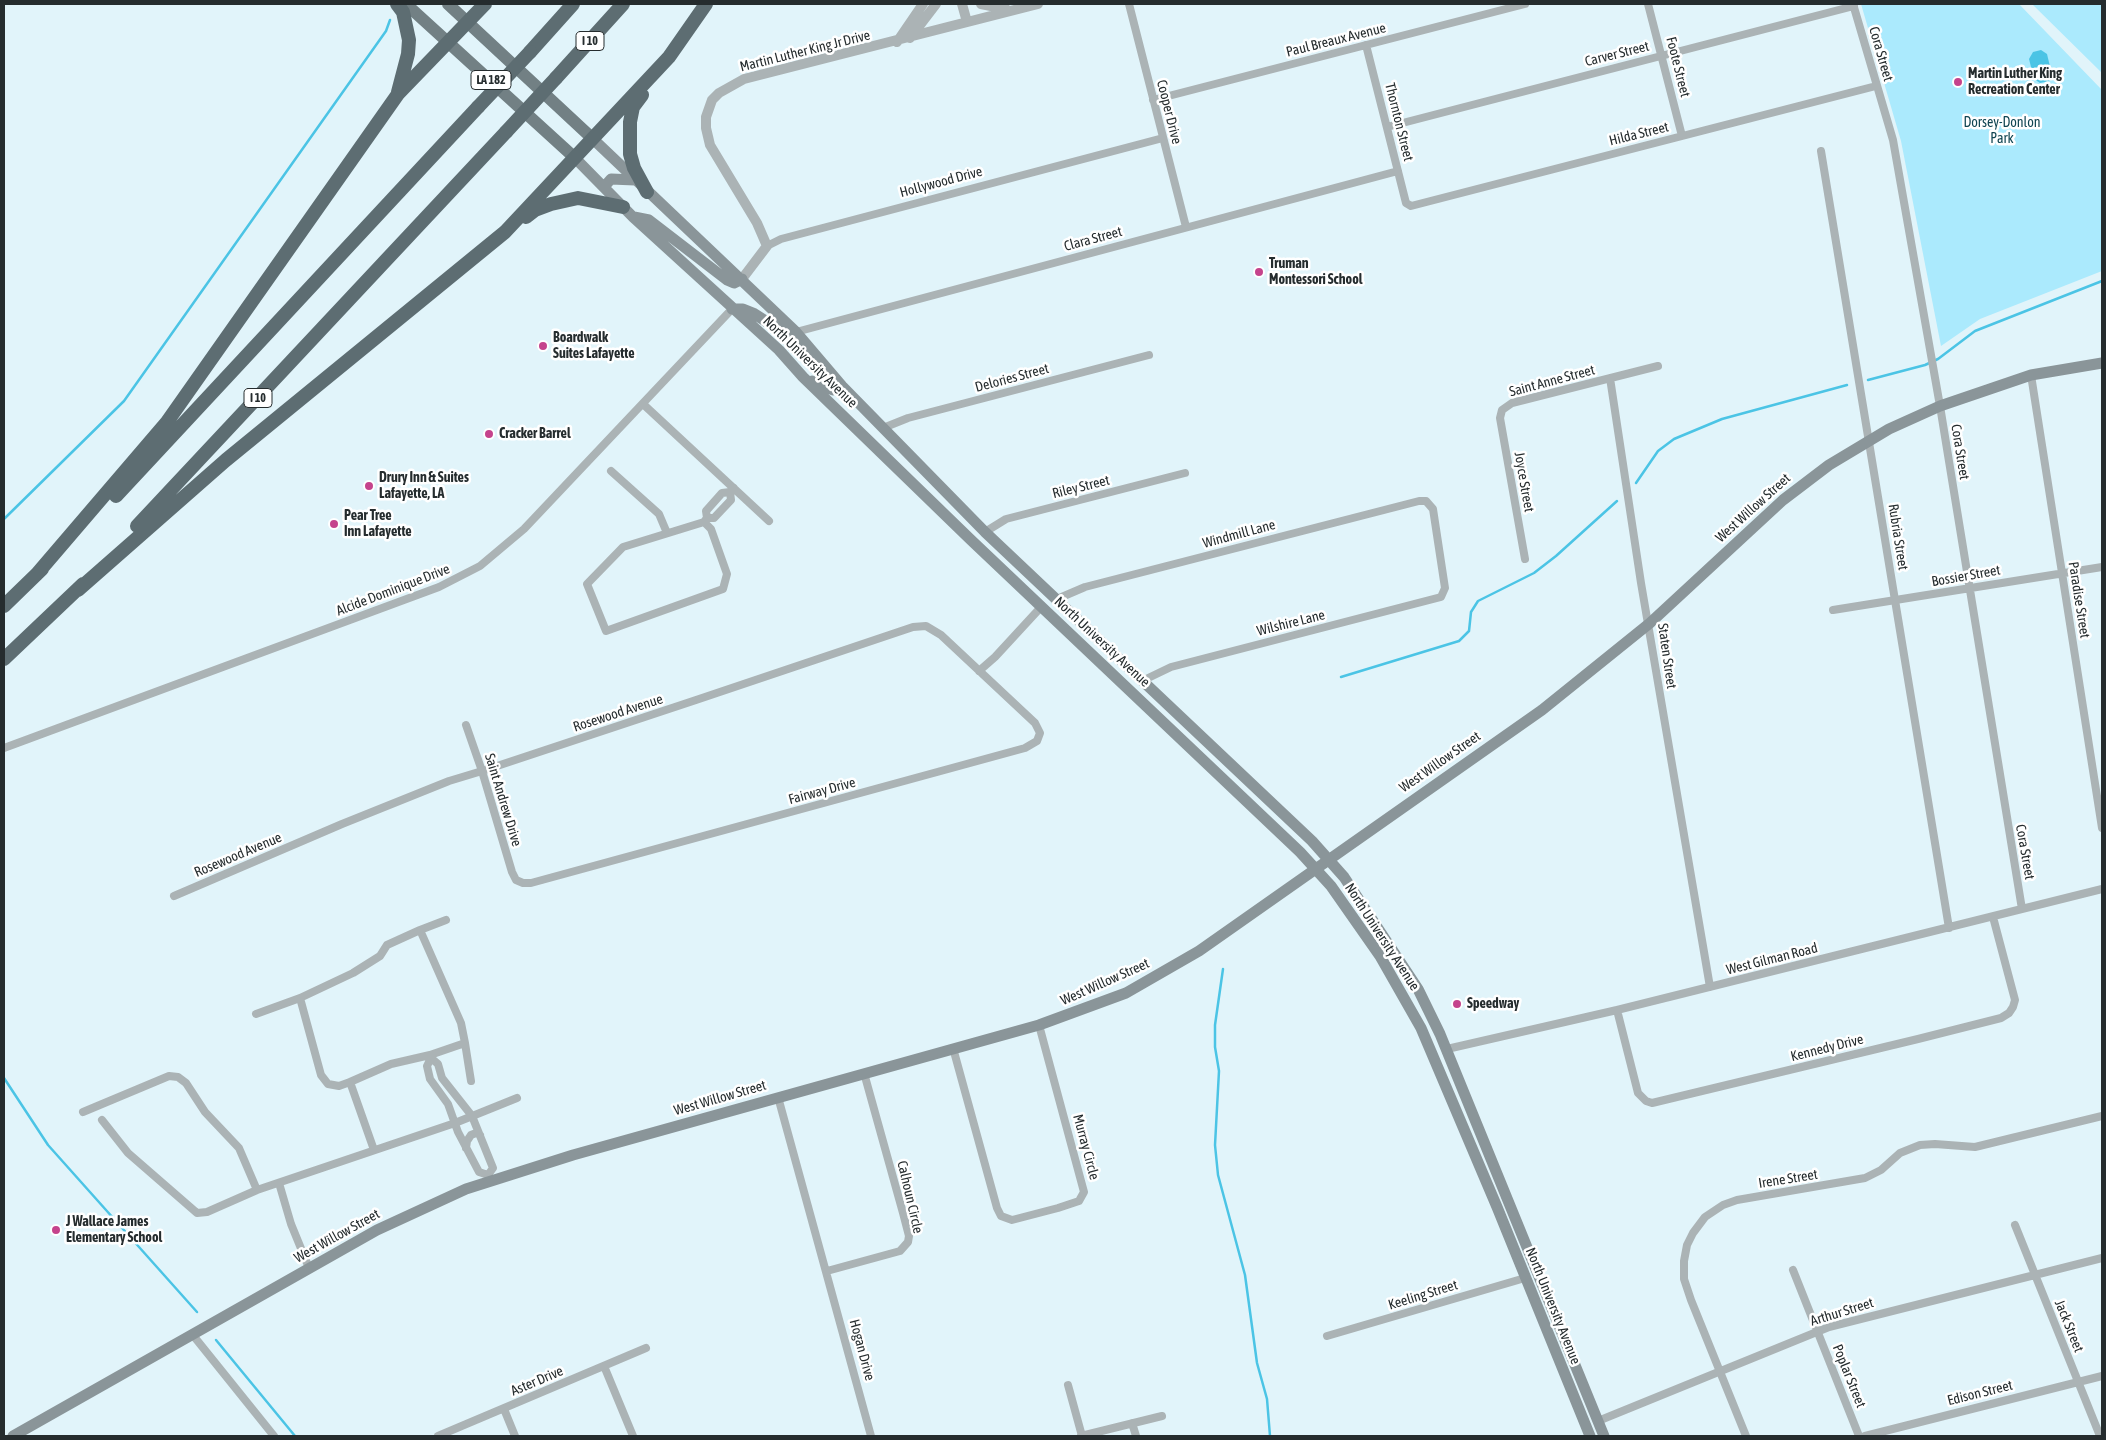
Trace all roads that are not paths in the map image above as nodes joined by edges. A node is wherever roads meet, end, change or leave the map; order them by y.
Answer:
1 (397, 4) edge
2 (406, 4) edge
3 (448, 4) edge
4 (485, 4) edge
5 (573, 4) edge
6 (623, 4) edge
7 (706, 4) edge
8 (923, 4) edge
9 (936, 4) edge
10 (962, 4) edge
11 (981, 4) edge
12 (1038, 4) edge
13 (1129, 4) edge
14 (1525, 4) edge
15 (1648, 4) edge
16 (1854, 5) edge
17 (1014, 10) junction
18 (467, 22) junction
19 (967, 22) junction
20 (910, 38) junction
21 (448, 40) junction
22 (897, 42) junction
23 (1366, 45) junction
24 (1662, 56) junction
25 (670, 57) junction
26 (1876, 86) junction
27 (398, 94) junction
28 (1153, 100) junction
29 (1387, 127) junction
30 (1682, 136) junction
31 (1163, 138) junction
32 (593, 139) junction
33 (1821, 151) dead end
34 (575, 158) junction
35 (1398, 171) junction
36 (635, 180) junction
37 (604, 187) junction
38 (647, 192) junction
39 (1408, 206) joint
40 (628, 212) junction
41 (1186, 227) junction
42 (505, 232) junction
43 (767, 246) junction
44 (742, 279) junction
45 (732, 309) junction
46 (796, 332) junction
47 (809, 348) junction
48 (1148, 355) dead end
49 (2102, 363) edge
50 (1658, 366) dead end
51 (2031, 375) junction
52 (803, 377) junction
53 (1610, 378) junction
54 (842, 386) junction
55 (643, 404) junction
56 (1940, 406) junction
57 (1502, 410) joint
58 (883, 428) junction
59 (865, 437) junction
60 (1870, 440) junction
61 (611, 470) dead end
62 (1186, 473) dead end
63 (732, 490) junction
64 (1428, 502) joint
65 (713, 503) junction
66 (721, 510) junction
67 (705, 520) junction
68 (769, 521) dead end
69 (985, 532) junction
70 (667, 533) junction
71 (1525, 559) dead end
72 (2102, 567) edge
73 (2062, 572) junction
74 (36, 575) junction
75 (1970, 588) junction
76 (78, 590) junction
77 (1056, 599) junction
78 (1896, 601) junction
79 (4, 606) edge
80 (1042, 606) junction
81 (1833, 610) dead end
82 (1650, 623) junction
83 (4, 659) edge
84 (979, 671) junction
85 (1144, 680) junction
86 (1129, 689) junction
87 (466, 725) dead end
88 (4, 748) edge
89 (482, 771) junction
90 (2102, 828) edge
91 (1329, 859) junction
92 (1316, 869) junction
93 (519, 882) joint
94 (2102, 889) edge
95 (174, 896) dead end
96 (2022, 909) junction
97 (1993, 917) junction
98 (446, 920) dead end
99 (1949, 928) junction
100 (420, 930) junction
101 (1710, 987) junction
102 (300, 998) junction
103 (1617, 1010) junction
104 (256, 1014) dead end
105 (1039, 1026) junction
106 (465, 1042) junction
107 (953, 1048) junction
108 (1447, 1049) junction
109 (431, 1056) junction
110 (864, 1073) junction
111 (471, 1081) dead end
112 (350, 1082) junction
113 (778, 1097) junction
114 (517, 1098) dead end
115 (83, 1112) dead end
116 (472, 1116) junction
117 (2102, 1116) edge
118 (102, 1120) dead end
119 (455, 1123) junction
120 (480, 1135) junction
121 (466, 1148) junction
122 (374, 1150) junction
123 (489, 1178) junction
124 (279, 1183) junction
125 (257, 1190) junction
126 (2015, 1225) dead end
127 (2102, 1258) edge
128 (309, 1268) junction
129 (1793, 1270) dead end
130 (827, 1271) junction
131 (2035, 1275) junction
132 (1525, 1278) junction
133 (1817, 1332) junction
134 (192, 1334) junction
135 (1327, 1336) dead end
136 (646, 1348) dead end
137 (604, 1366) junction
138 (1720, 1371) junction
139 (2102, 1376) edge
140 (2078, 1382) junction
141 (1068, 1385) dead end
142 (504, 1409) junction
143 (1162, 1416) dead end
144 (1598, 1421) junction
145 (1132, 1424) junction
146 (13, 1436) edge
147 (274, 1436) edge
148 (438, 1436) edge
149 (515, 1436) edge
150 (633, 1436) edge
151 (871, 1436) edge
152 (1081, 1436) edge
153 (1136, 1436) edge
154 (1590, 1436) edge
155 (1604, 1436) edge
156 (1746, 1436) edge
157 (1859, 1436) edge
158 (1865, 1436) edge
159 (2100, 1436) edge

1 - 27 highway
2 - 21 main road, North University Avenue / LA 182
3 - 18 main road, North University Avenue
4 - 18 highway
5 - 74 highway, I 10, bridge
6 - 76 highway, I 10, bridge
7 - 25 highway
8 - 22 street
9 - 20 street
10 - 19 street
11 - 17 street
12 - 17 street, Martin Luther King Jr Drive
13 - 28 street, Cooper Drive
14 - 23 street, Paul Breaux Avenue
15 - 24 street, Foote Street
16 - 24 street, Carver Street
16 - 26 street, Cora Street
17 - 19 street, Martin Luther King Jr Drive
18 - 21 highway
18 - 32 main road, North University Avenue
19 - 20 street, Martin Luther King Jr Drive
20 - 22 street, Martin Luther King Jr Drive
21 - 27 highway
21 - 34 main road, North University Avenue / LA 182
22 - 43 street, Martin Luther King Jr Drive
23 - 28 street, Paul Breaux Avenue
23 - 29 street, Thornton Street
24 - 29 street, Carver Street
24 - 30 street, Foote Street
25 - 32 highway
25 - 38 highway
26 - 30 street, Hilda Street
26 - 56 street, Cora Street
27 - 74 highway
28 - 31 street, Cooper Drive
29 - 35 street, Thornton Street
30 - 39 street, Hilda Street
31 - 41 street, Cooper Drive
31 - 43 street, Hollywood Drive
32 - 34 highway
32 - 36 main road, North University Avenue
33 - 60 street, Rubria Street
34 - 37 main road, North University Avenue
34 - 42 highway
35 - 39 street, Thornton Street
35 - 41 street, Clara Street
36 - 37 main road
36 - 38 main road, North University Avenue
37 - 40 main road, North University Avenue
38 - 44 main road, North University Avenue
40 - 42 highway
40 - 44 main road
40 - 45 main road, North University Avenue
41 - 46 street, Clara Street
42 - 76 highway
43 - 44 street, Hollywood Drive
44 - 46 main road, North University Avenue
45 - 47 main road
45 - 52 main road, North University Avenue
45 - 55 street, Alcide Dominique Drive
46 - 47 main road, North University Avenue
47 - 54 main road, North University Avenue
48 - 58 street, Delories Street
49 - 51 main road, West Willow Street
50 - 53 street
51 - 56 main road, West Willow Street
51 - 73 street, Paradise Street
52 - 54 main road
52 - 59 main road, North University Avenue
53 - 57 street, Saint Anne Street
53 - 82 street, Staten Street
54 - 58 main road, North University Avenue
55 - 63 street
55 - 88 street, Alcide Dominique Drive
56 - 60 main road, West Willow Street
56 - 75 street, Cora Street
57 - 71 street, Joyce Street
58 - 59 main road
58 - 69 main road, North University Avenue
59 - 80 main road, North University Avenue
60 - 78 street, Rubria Street
60 - 82 main road, West Willow Street
61 - 70 street
62 - 69 street, Riley Street
63 - 65 street
63 - 66 street
63 - 68 street
64 - 77 street, Windmill Lane
64 - 85 street, Wilshire Lane
65 - 66 street
65 - 67 street
66 - 67 street
67 - 70 street
67 - 70 street
69 - 77 main road, North University Avenue
72 - 73 street, Bossier Street
73 - 75 street, Bossier Street
73 - 90 street, Paradise Street
74 - 79 highway, I 10
75 - 78 street, Bossier Street
75 - 96 street, Cora Street
76 - 83 highway, I 10
77 - 85 main road, North University Avenue
78 - 81 street, Bossier Street
78 - 99 street, Rubria Street
80 - 84 street
80 - 86 main road, North University Avenue
82 - 91 main road, West Willow Street
82 - 101 street, Staten Street
84 - 89 street, Rosewood Avenue
84 - 93 street, Fairway Drive
85 - 86 main road
85 - 91 main road, North University Avenue
86 - 92 main road, North University Avenue
87 - 89 street, Saint Andrew Drive
89 - 93 street, Saint Andrew Drive
89 - 95 street, Rosewood Avenue
91 - 92 main road, West Willow Street
91 - 108 main road, North University Avenue
92 - 105 main road, West Willow Street
92 - 132 main road, North University Avenue
94 - 96 street, West Gilman Road
96 - 97 street, West Gilman Road
97 - 99 street, West Gilman Road
97 - 103 street, Kennedy Drive
98 - 100 street
99 - 101 street, West Gilman Road
100 - 102 street
100 - 106 street
101 - 103 street, West Gilman Road
102 - 104 street
102 - 112 street
103 - 108 street, West Gilman Road
105 - 107 main road, West Willow Street
105 - 107 street, Murray Circle
106 - 109 street
106 - 111 street
107 - 110 main road, West Willow Street
108 - 144 main road, North University Avenue
109 - 112 street
109 - 116 street
109 - 119 street
110 - 113 main road, West Willow Street
110 - 130 street, Calhoun Circle
112 - 122 street
113 - 123 main road, West Willow Street
113 - 130 street
114 - 116 street
115 - 125 street
116 - 119 street
116 - 120 street
117 - 138 street, Irene Street
118 - 125 street
119 - 121 street
119 - 122 street
120 - 121 street
120 - 123 street
121 - 123 street
122 - 124 street
123 - 128 main road, West Willow Street
124 - 125 street
124 - 128 street
126 - 131 street, Jack Street
127 - 131 street, Arthur Street
128 - 134 main road, West Willow Street
129 - 133 street, Poplar Street
130 - 151 street, Hogan Drive
131 - 133 street, Arthur Street
131 - 140 street, Jack Street
132 - 135 street, Keeling Street
132 - 154 main road, North University Avenue
133 - 138 street, Arthur Street
133 - 157 street, Poplar Street
134 - 146 main road, West Willow Street
134 - 147 street
136 - 137 street, Aster Drive
137 - 142 street, Aster Drive
137 - 150 street
138 - 144 street, Arthur Street
138 - 156 street, Irene Street
139 - 140 street, Edison Street
140 - 158 street, Edison Street
140 - 159 street, Jack Street
141 - 152 street
142 - 148 street, Aster Drive
142 - 149 street
143 - 145 street
144 - 155 main road, North University Avenue
145 - 152 street
145 - 153 street

